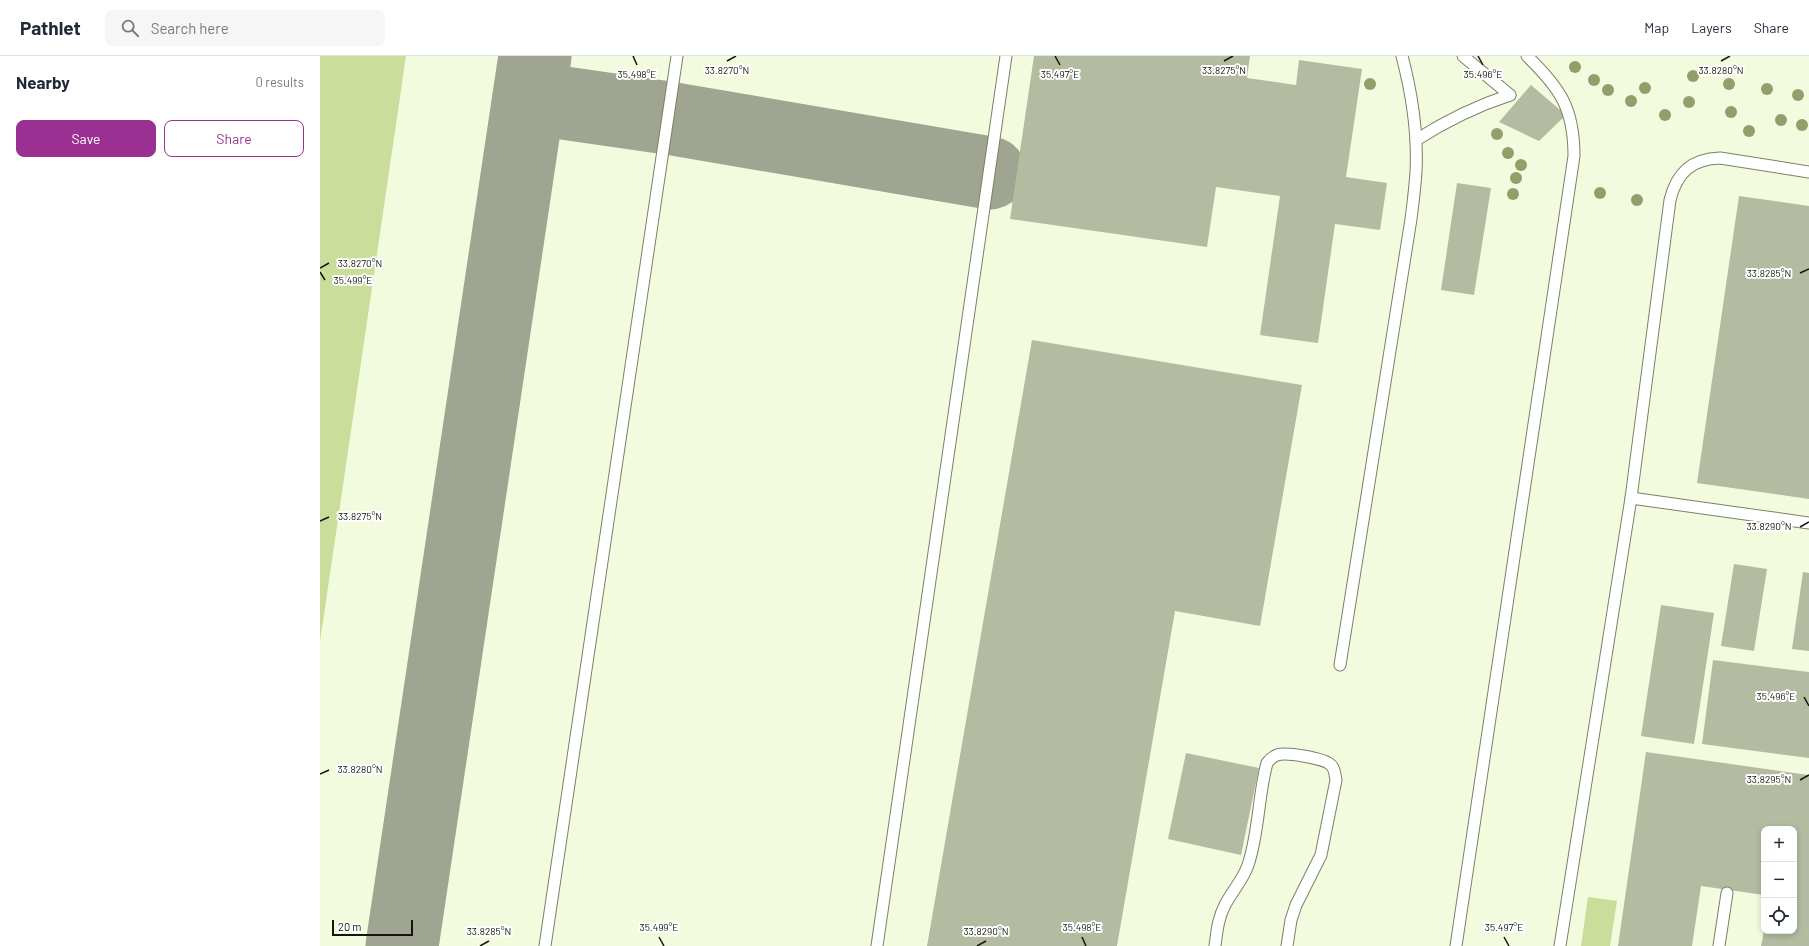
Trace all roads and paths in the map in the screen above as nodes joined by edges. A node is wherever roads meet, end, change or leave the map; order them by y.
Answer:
1 (677, 56) edge
2 (1006, 56) edge
3 (1402, 56) edge
4 (1463, 56) edge
5 (1527, 56) edge
6 (1416, 140) junction
7 (1809, 172) edge
8 (1631, 498) junction
9 (1809, 523) edge
10 (1340, 665) dead end
11 (1727, 894) dead end
12 (544, 946) edge
13 (877, 946) edge
14 (1215, 946) edge
15 (1287, 946) edge
16 (1456, 946) edge
17 (1560, 946) edge
18 (1719, 946) edge

1 - 12 lane
2 - 13 lane
3 - 6 lane
4 - 6 lane
5 - 16 lane
6 - 10 lane
7 - 8 lane
8 - 9 lane
8 - 17 lane
11 - 18 lane
14 - 15 lane

